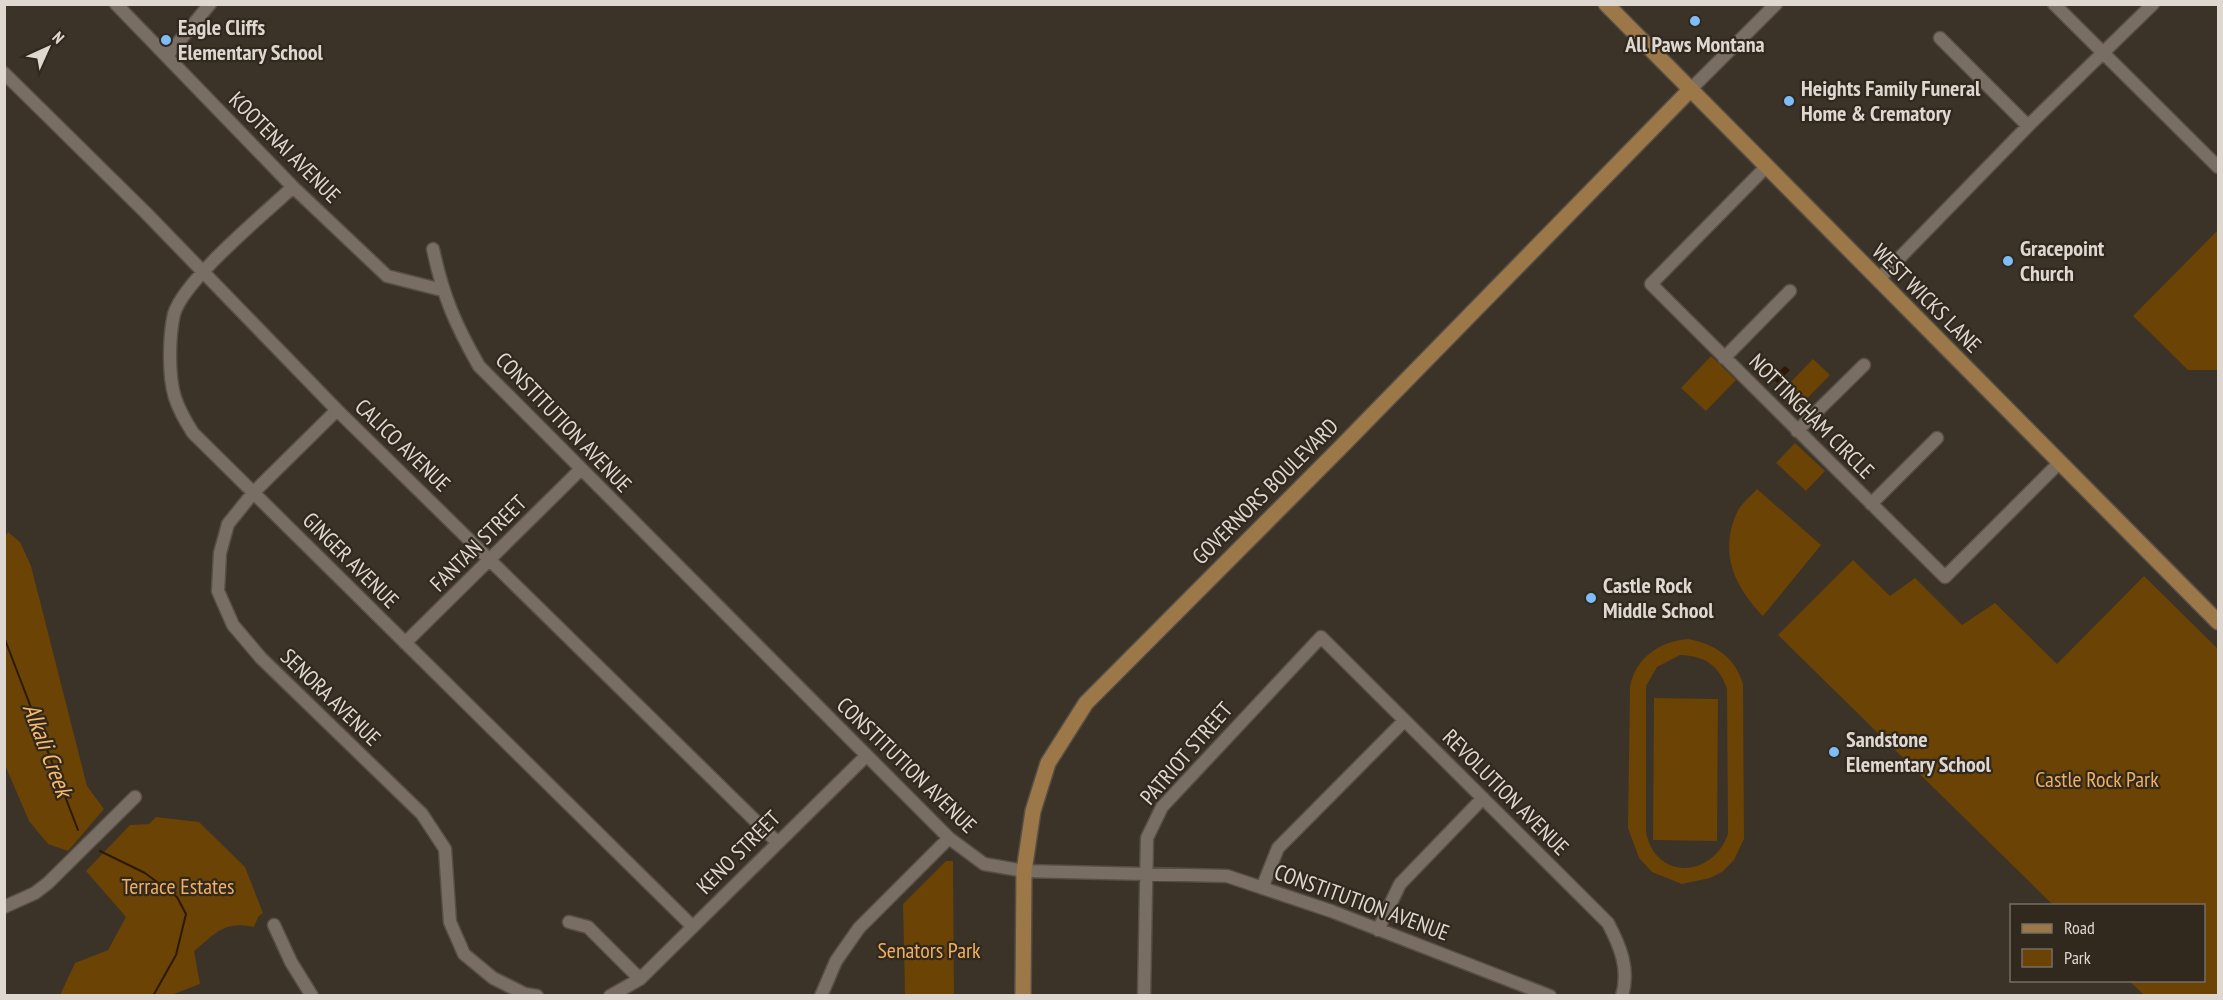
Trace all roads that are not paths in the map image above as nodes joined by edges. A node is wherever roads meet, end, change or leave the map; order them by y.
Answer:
1 (116, 4) edge
2 (210, 4) edge
3 (1606, 4) edge
4 (1776, 4) edge
5 (2054, 4) edge
6 (2153, 4) edge
7 (1940, 38) dead end
8 (2103, 54) junction
9 (167, 56) junction
10 (4, 73) edge
11 (1689, 91) junction
12 (2028, 126) junction
13 (1766, 167) junction
14 (2218, 167) edge
15 (293, 187) junction
16 (433, 249) dead end
17 (202, 272) junction
18 (1878, 280) junction
19 (442, 290) junction
20 (1790, 291) dead end
21 (1724, 358) junction
22 (1864, 365) dead end
23 (337, 410) junction
24 (1797, 431) junction
25 (1937, 438) dead end
26 (2059, 463) junction
27 (580, 471) junction
28 (253, 493) junction
29 (1871, 504) junction
30 (492, 560) junction
31 (2218, 621) edge
32 (1321, 637) joint
33 (405, 643) junction
34 (1404, 721) junction
35 (866, 756) junction
36 (135, 797) dead end
37 (1483, 798) junction
38 (949, 838) junction
39 (777, 842) junction
40 (1024, 871) junction
41 (1146, 874) junction
42 (1262, 888) junction
43 (4, 907) edge
44 (570, 922) dead end
45 (274, 925) dead end
46 (693, 927) junction
47 (1378, 930) junction
48 (640, 979) junction
49 (312, 996) edge
50 (537, 996) edge
51 (610, 996) edge
52 (821, 996) edge
53 (1023, 996) edge
54 (1144, 996) edge
55 (1550, 996) edge
56 (1622, 996) edge

1 - 9 street, KOOTENAI AVENUE
2 - 9 street
3 - 11 main road, WEST WICKS LANE
4 - 11 street
5 - 8 street
6 - 8 street
7 - 12 street
8 - 12 street
8 - 14 street
9 - 15 street, KOOTENAI AVENUE
10 - 17 street, CALICO AVENUE
11 - 13 main road, WEST WICKS LANE
11 - 40 main road, GOVERNORS BOULEVARD
12 - 18 street
13 - 18 main road, WEST WICKS LANE
13 - 21 street, NOTTINGHAM CIRCLE
15 - 17 street, GINGER AVENUE
15 - 19 street, KOOTENAI AVENUE
16 - 19 street, CONSTITUTION AVENUE
17 - 23 street, CALICO AVENUE
17 - 28 street, GINGER AVENUE
18 - 26 main road, WEST WICKS LANE
19 - 27 street, CONSTITUTION AVENUE
20 - 21 street
21 - 24 street, NOTTINGHAM CIRCLE
22 - 24 street
23 - 28 street, SENORA AVENUE
23 - 30 street, CALICO AVENUE
24 - 29 street, NOTTINGHAM CIRCLE
25 - 29 street
26 - 29 street, NOTTINGHAM CIRCLE
26 - 31 main road, WEST WICKS LANE
27 - 30 street, FANTAN STREET
27 - 35 street, CONSTITUTION AVENUE
28 - 33 street, GINGER AVENUE
28 - 50 street, SENORA AVENUE
30 - 33 street, FANTAN STREET
30 - 39 street, CALICO AVENUE
32 - 34 street, REVOLUTION AVENUE
32 - 41 street, PATRIOT STREET
33 - 46 street, GINGER AVENUE
34 - 37 street, REVOLUTION AVENUE
34 - 42 street
35 - 38 street, CONSTITUTION AVENUE
35 - 39 street, KENO STREET
36 - 43 street
37 - 47 street
37 - 56 street, REVOLUTION AVENUE
38 - 40 street, CONSTITUTION AVENUE
38 - 52 street
39 - 46 street, KENO STREET
40 - 41 street, CONSTITUTION AVENUE
40 - 53 main road, GOVERNORS BOULEVARD
41 - 42 street, CONSTITUTION AVENUE
41 - 54 street, PATRIOT STREET
42 - 47 street, CONSTITUTION AVENUE
44 - 48 street
45 - 49 street
46 - 48 street, KENO STREET
47 - 55 street, CONSTITUTION AVENUE
48 - 51 street

